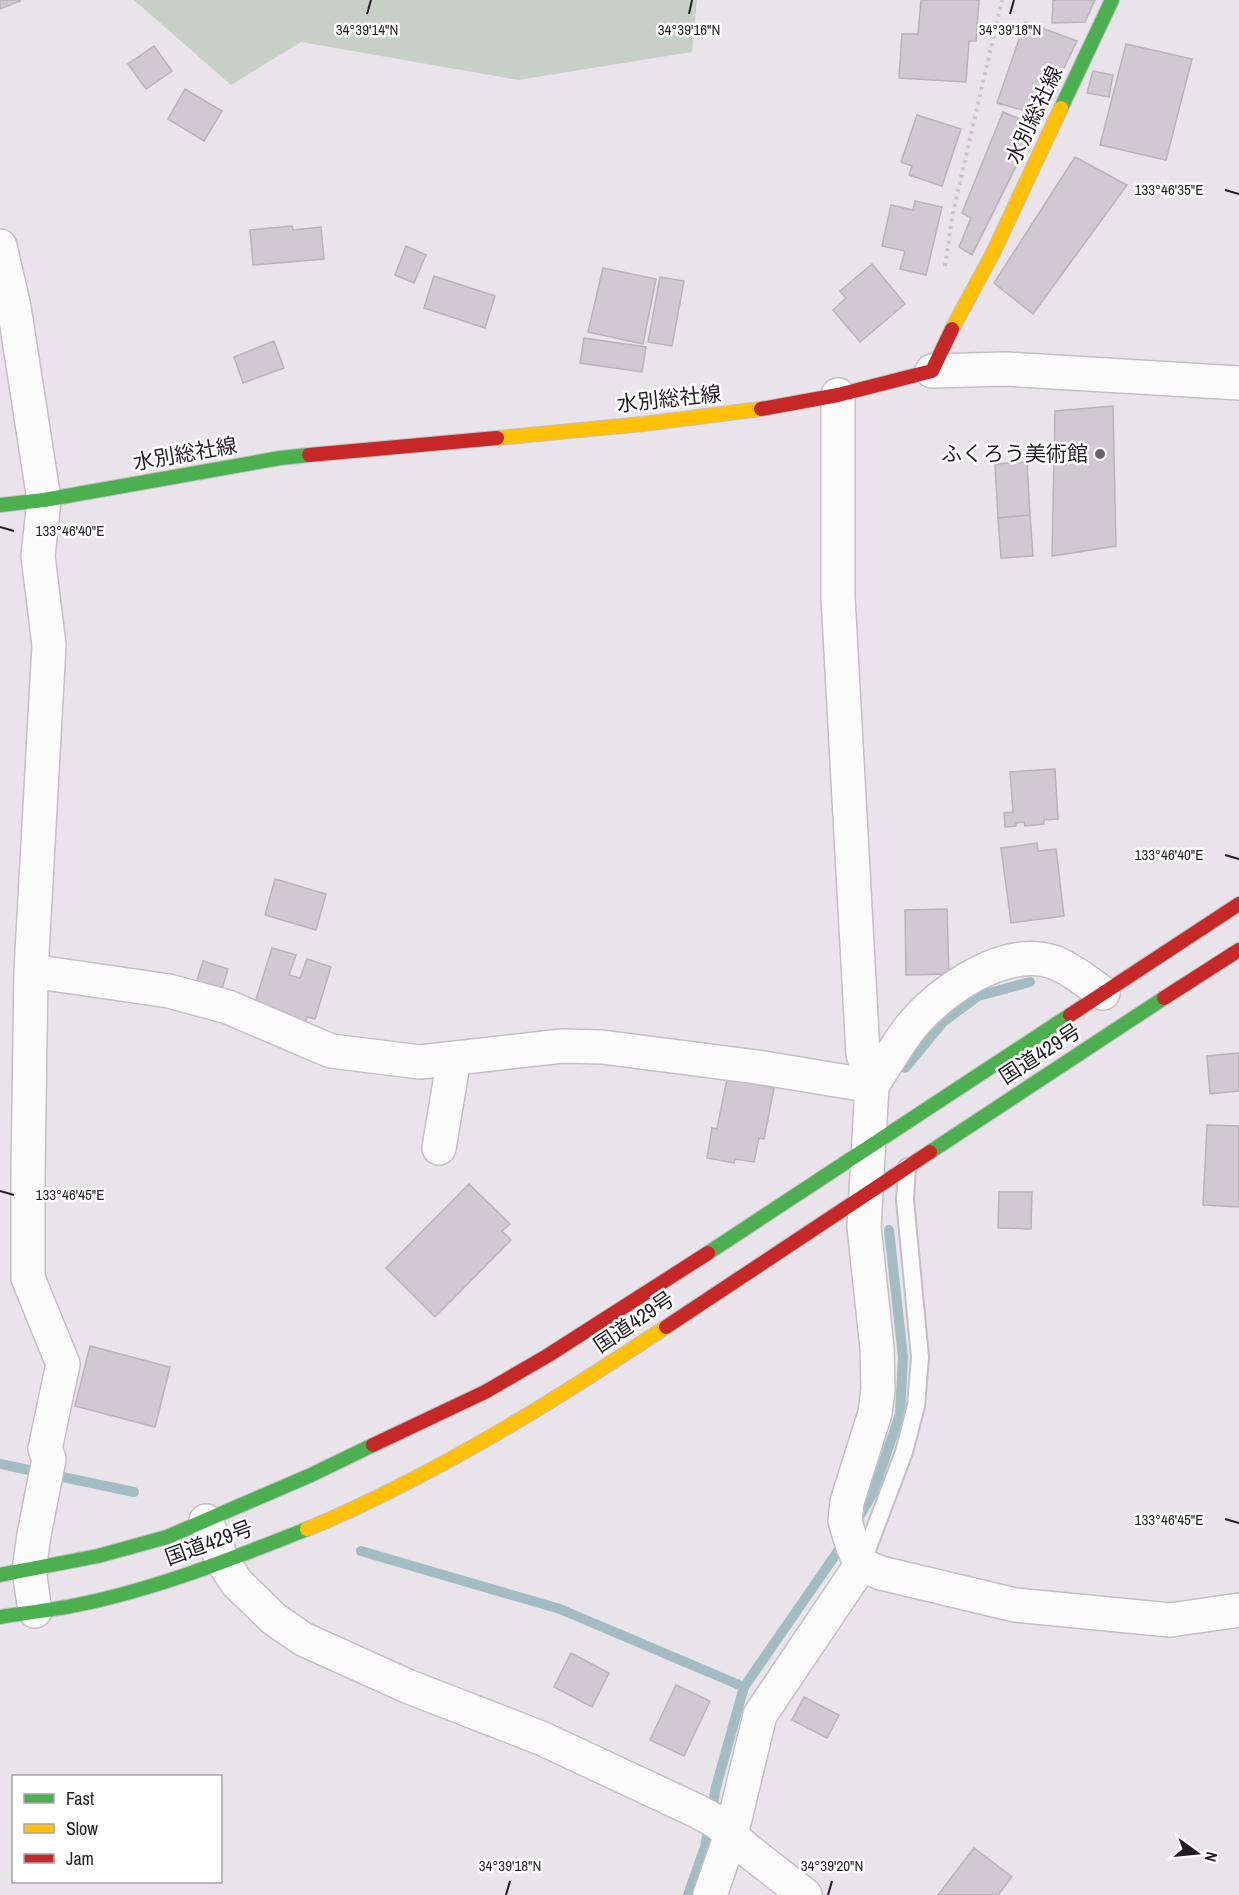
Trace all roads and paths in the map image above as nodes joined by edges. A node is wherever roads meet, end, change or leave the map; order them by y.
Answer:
1 (1002, 0) edge
2 (1112, 0) edge
3 (0, 246) edge
4 (958, 315) junction
5 (932, 371) junction
6 (1239, 383) edge
7 (838, 395) junction
8 (44, 500) junction
9 (0, 505) edge
10 (1239, 904) edge
11 (1239, 950) edge
12 (31, 971) junction
13 (1102, 993) junction
14 (454, 1058) junction
15 (872, 1086) junction
16 (868, 1147) junction
17 (439, 1148) dead end
18 (907, 1166) junction
19 (864, 1194) junction
20 (206, 1521) junction
21 (853, 1545) junction
22 (223, 1562) junction
23 (14, 1572) edge
24 (1239, 1610) edge
25 (35, 1611) junction
26 (0, 1617) edge
27 (715, 1822) junction
28 (710, 1895) edge
29 (805, 1895) edge

1 - 4 path
2 - 4 main road, 水別総社線
3 - 8 street
4 - 5 main road, 水別総社線
5 - 6 street
5 - 7 main road, 水別総社線
7 - 8 main road, 水別総社線
7 - 15 street
8 - 9 main road, 水別総社線
8 - 12 street
10 - 13 main road, 国道429号
11 - 18 main road, 国道429号
12 - 14 street
12 - 23 street
13 - 15 street
13 - 16 main road, 国道429号
14 - 15 street
14 - 17 street
15 - 16 street
16 - 19 street
16 - 20 main road, 国道429号
18 - 19 main road, 国道429号
18 - 21 lane
19 - 21 street
19 - 22 main road, 国道429号
20 - 22 street
20 - 23 main road, 国道429号
21 - 24 street
21 - 27 street
22 - 25 main road, 国道429号
22 - 27 street
23 - 25 street
25 - 26 main road, 国道429号
27 - 28 street
27 - 29 street

